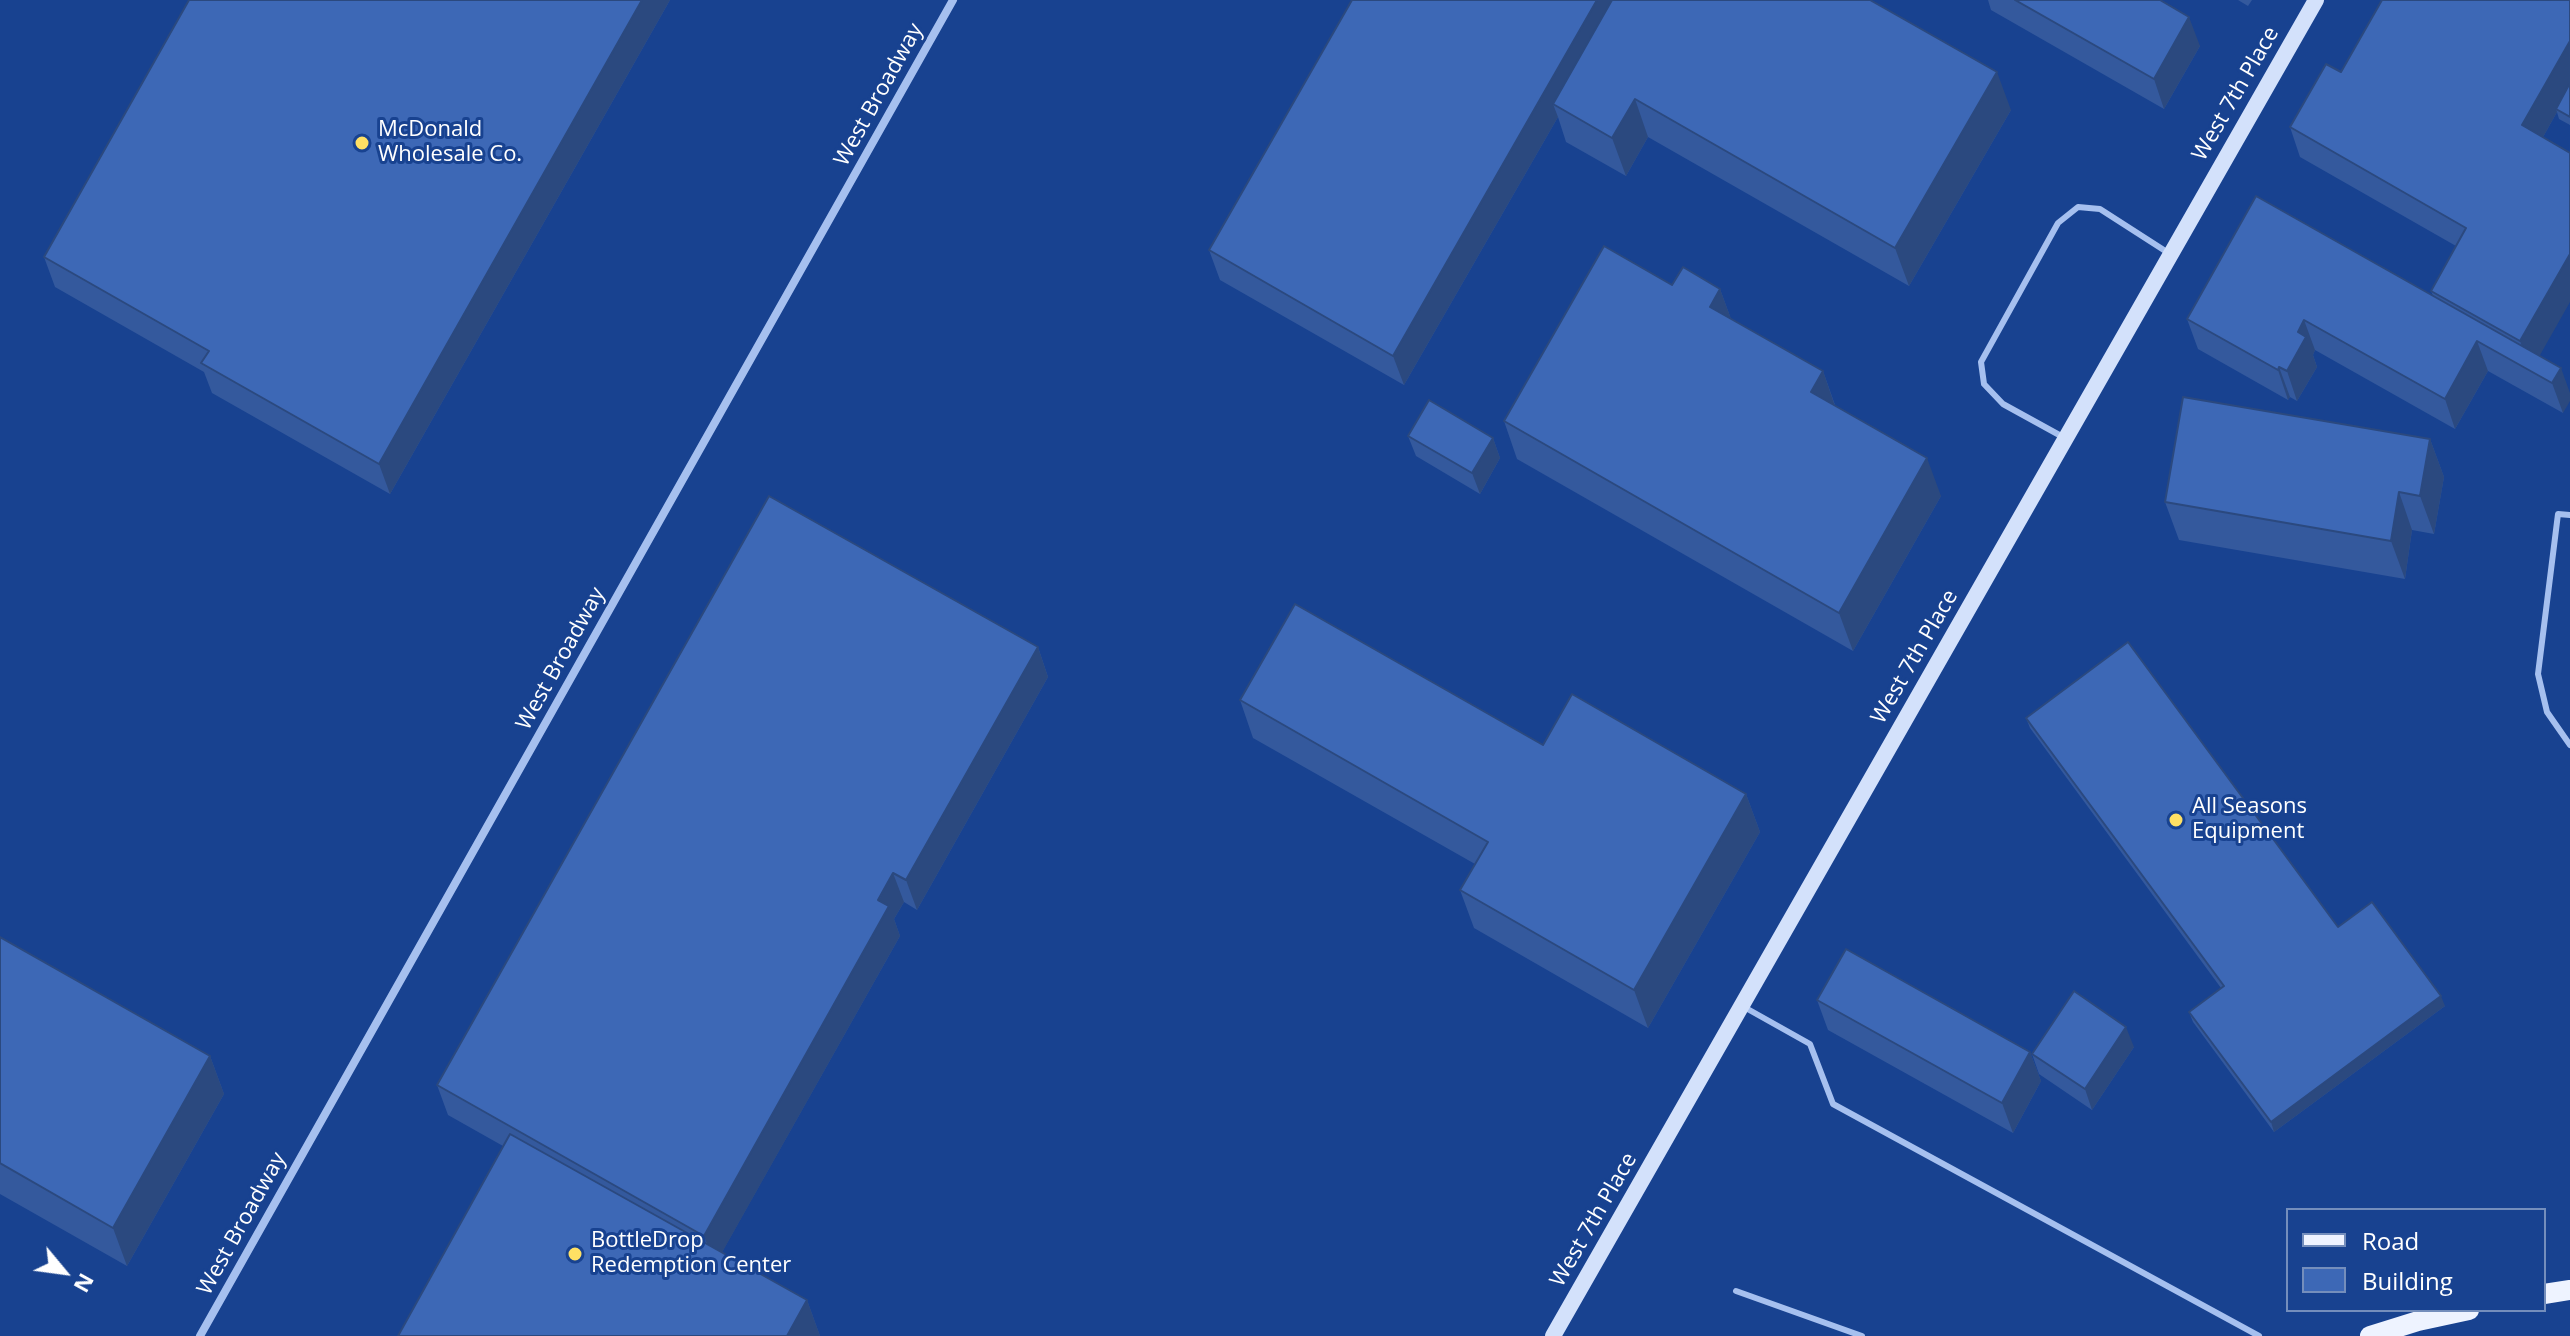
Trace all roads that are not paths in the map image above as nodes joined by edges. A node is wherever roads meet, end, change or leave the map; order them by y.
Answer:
1 (953, 0) edge
2 (2316, 0) edge
3 (2170, 254) junction
4 (2065, 438) junction
5 (2570, 515) edge
6 (2570, 745) edge
7 (1742, 1006) junction
8 (2570, 1290) edge
9 (1736, 1291) dead end
10 (2546, 1294) edge
11 (2460, 1312) edge
12 (200, 1336) edge
13 (1553, 1336) edge
14 (1862, 1336) edge
15 (2259, 1336) edge
16 (2370, 1336) edge

1 - 12 street, West Broadway
2 - 3 street, West 7th Place
3 - 4 street, West 7th Place
3 - 4 lane
4 - 7 street, West 7th Place
5 - 6 lane
7 - 13 street, West 7th Place
7 - 15 lane
8 - 10 main road
9 - 14 lane
11 - 16 main road

